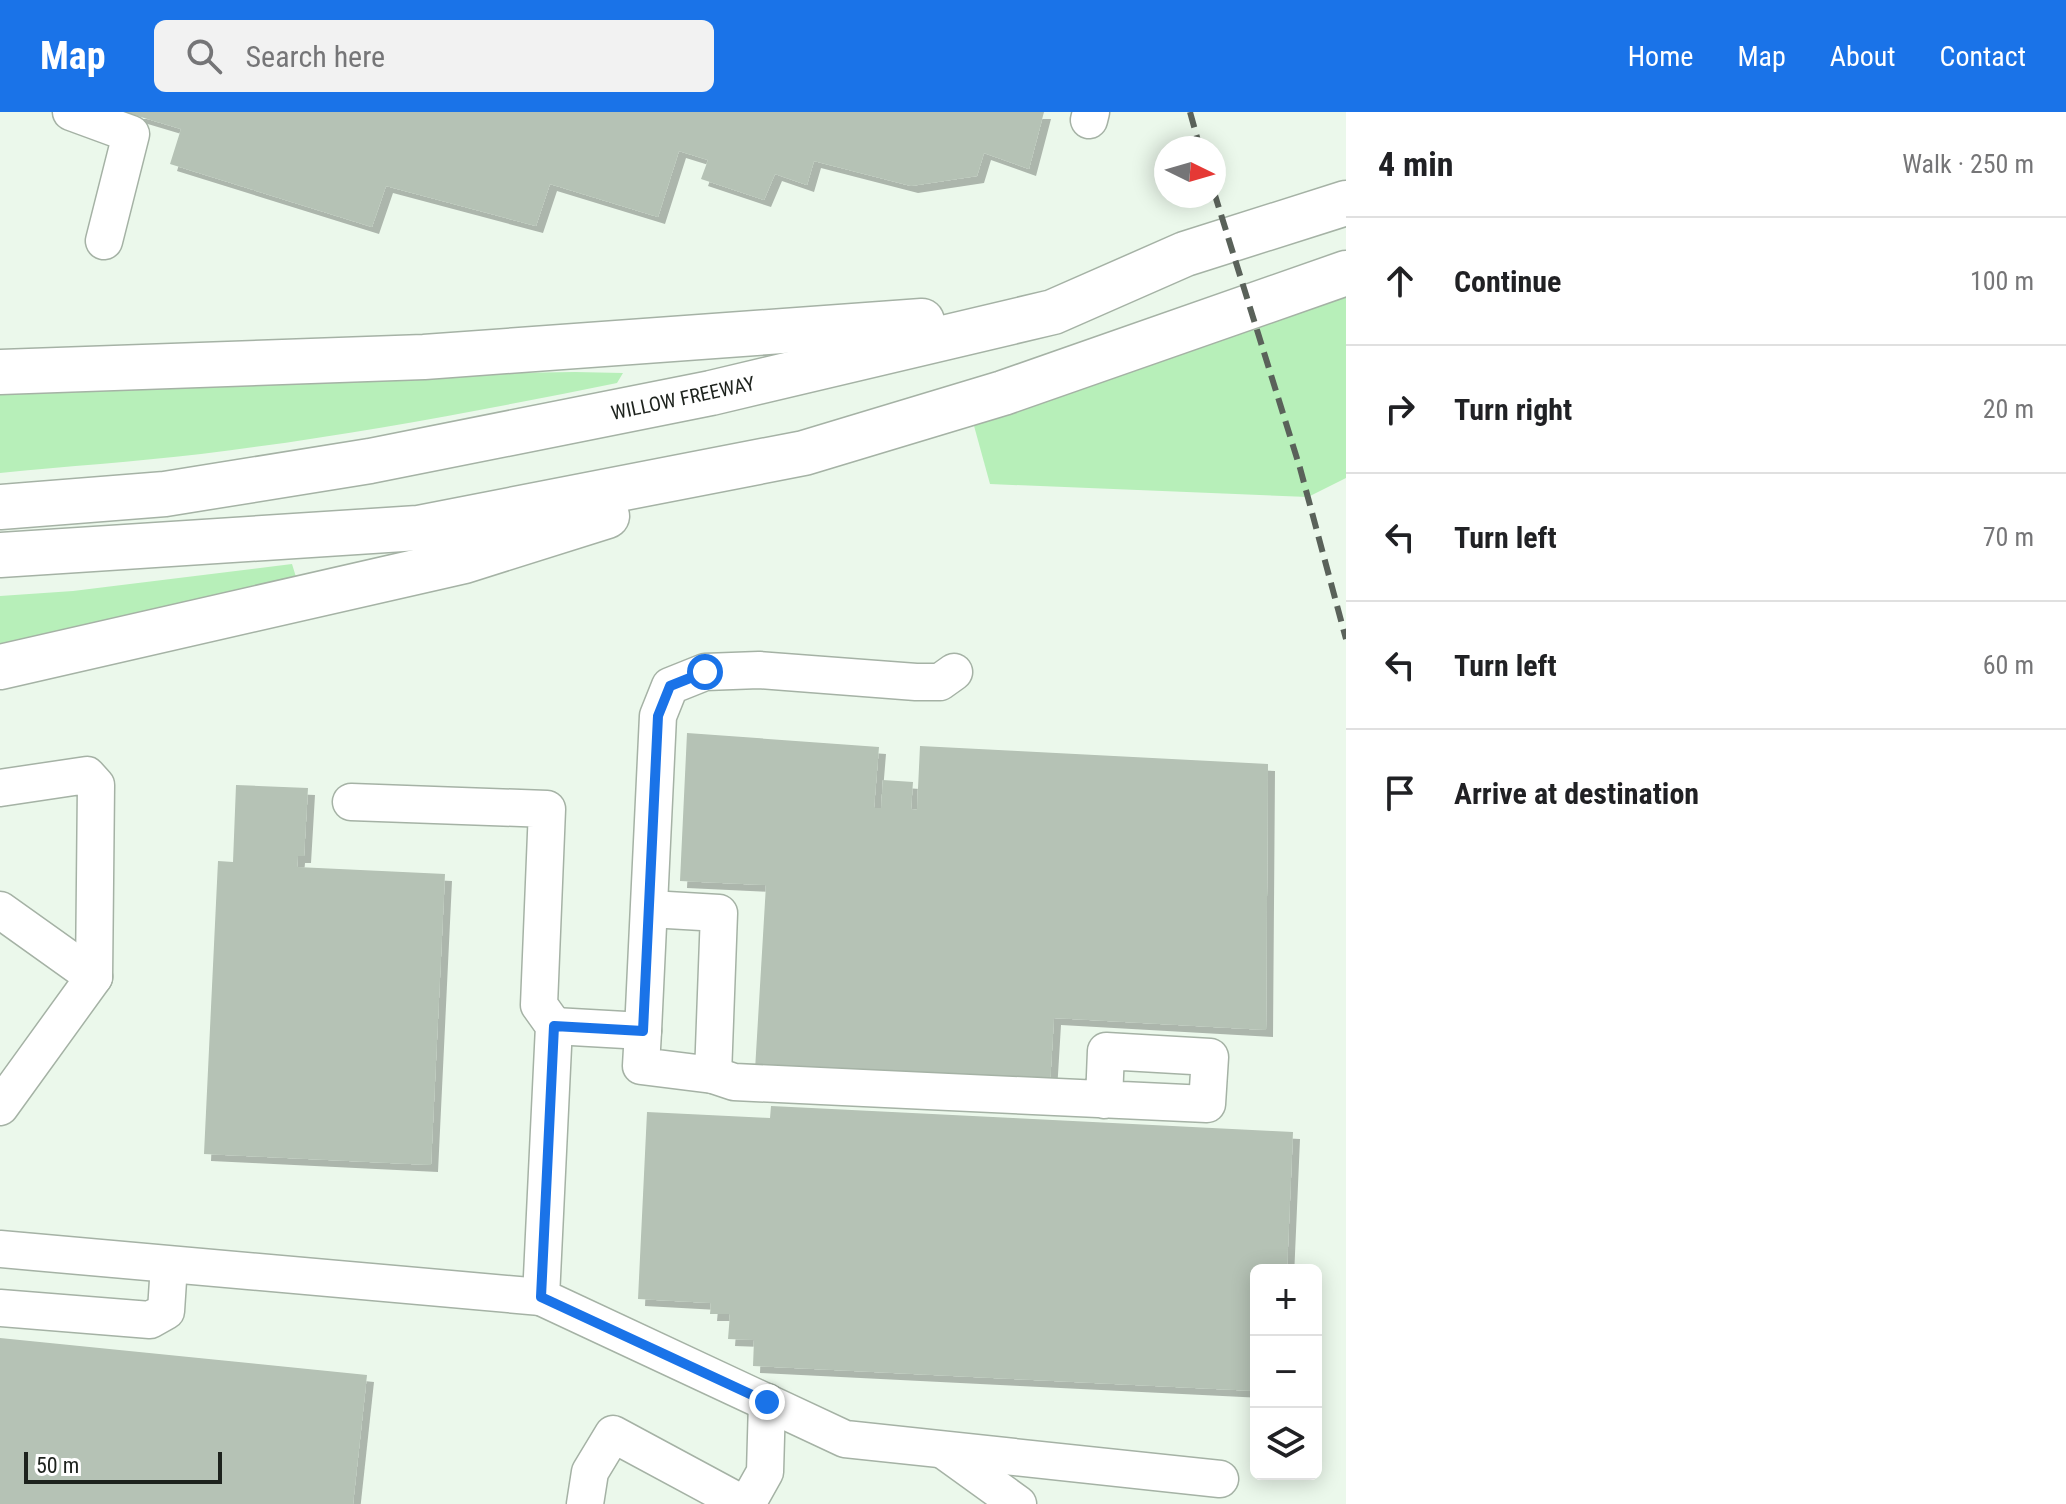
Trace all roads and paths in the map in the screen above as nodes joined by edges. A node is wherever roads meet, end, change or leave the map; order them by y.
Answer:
1 (71, 112) edge
2 (1346, 203) edge
3 (104, 241) dead end
4 (1346, 273) edge
5 (1053, 312) junction
6 (0, 372) edge
7 (804, 453) junction
8 (0, 507) edge
9 (0, 555) edge
10 (0, 667) edge
11 (954, 672) dead end
12 (0, 788) edge
13 (351, 802) dead end
14 (650, 909) junction
15 (0, 910) edge
16 (94, 977) junction
17 (554, 1026) junction
18 (643, 1031) junction
19 (713, 1075) junction
20 (1104, 1100) dead end
21 (0, 1107) edge
22 (0, 1249) edge
23 (169, 1265) junction
24 (541, 1297) junction
25 (0, 1308) edge
26 (767, 1402) junction
27 (942, 1449) junction
28 (1220, 1479) dead end
29 (585, 1504) edge
30 (745, 1504) edge
31 (1018, 1504) edge

1 - 3 street
2 - 5 highway, WILLOW FREEWAY
4 - 7 highway
5 - 6 highway
5 - 8 highway, WILLOW FREEWAY
7 - 9 highway
7 - 10 highway
11 - 14 street
12 - 16 street
13 - 17 street
14 - 18 street
14 - 19 street
15 - 16 street
16 - 21 street
17 - 18 street
17 - 24 street
18 - 19 street
19 - 20 street
22 - 23 street
23 - 24 street
23 - 25 street
24 - 26 street
26 - 27 street
26 - 30 street
27 - 28 street
27 - 31 street
29 - 30 street

